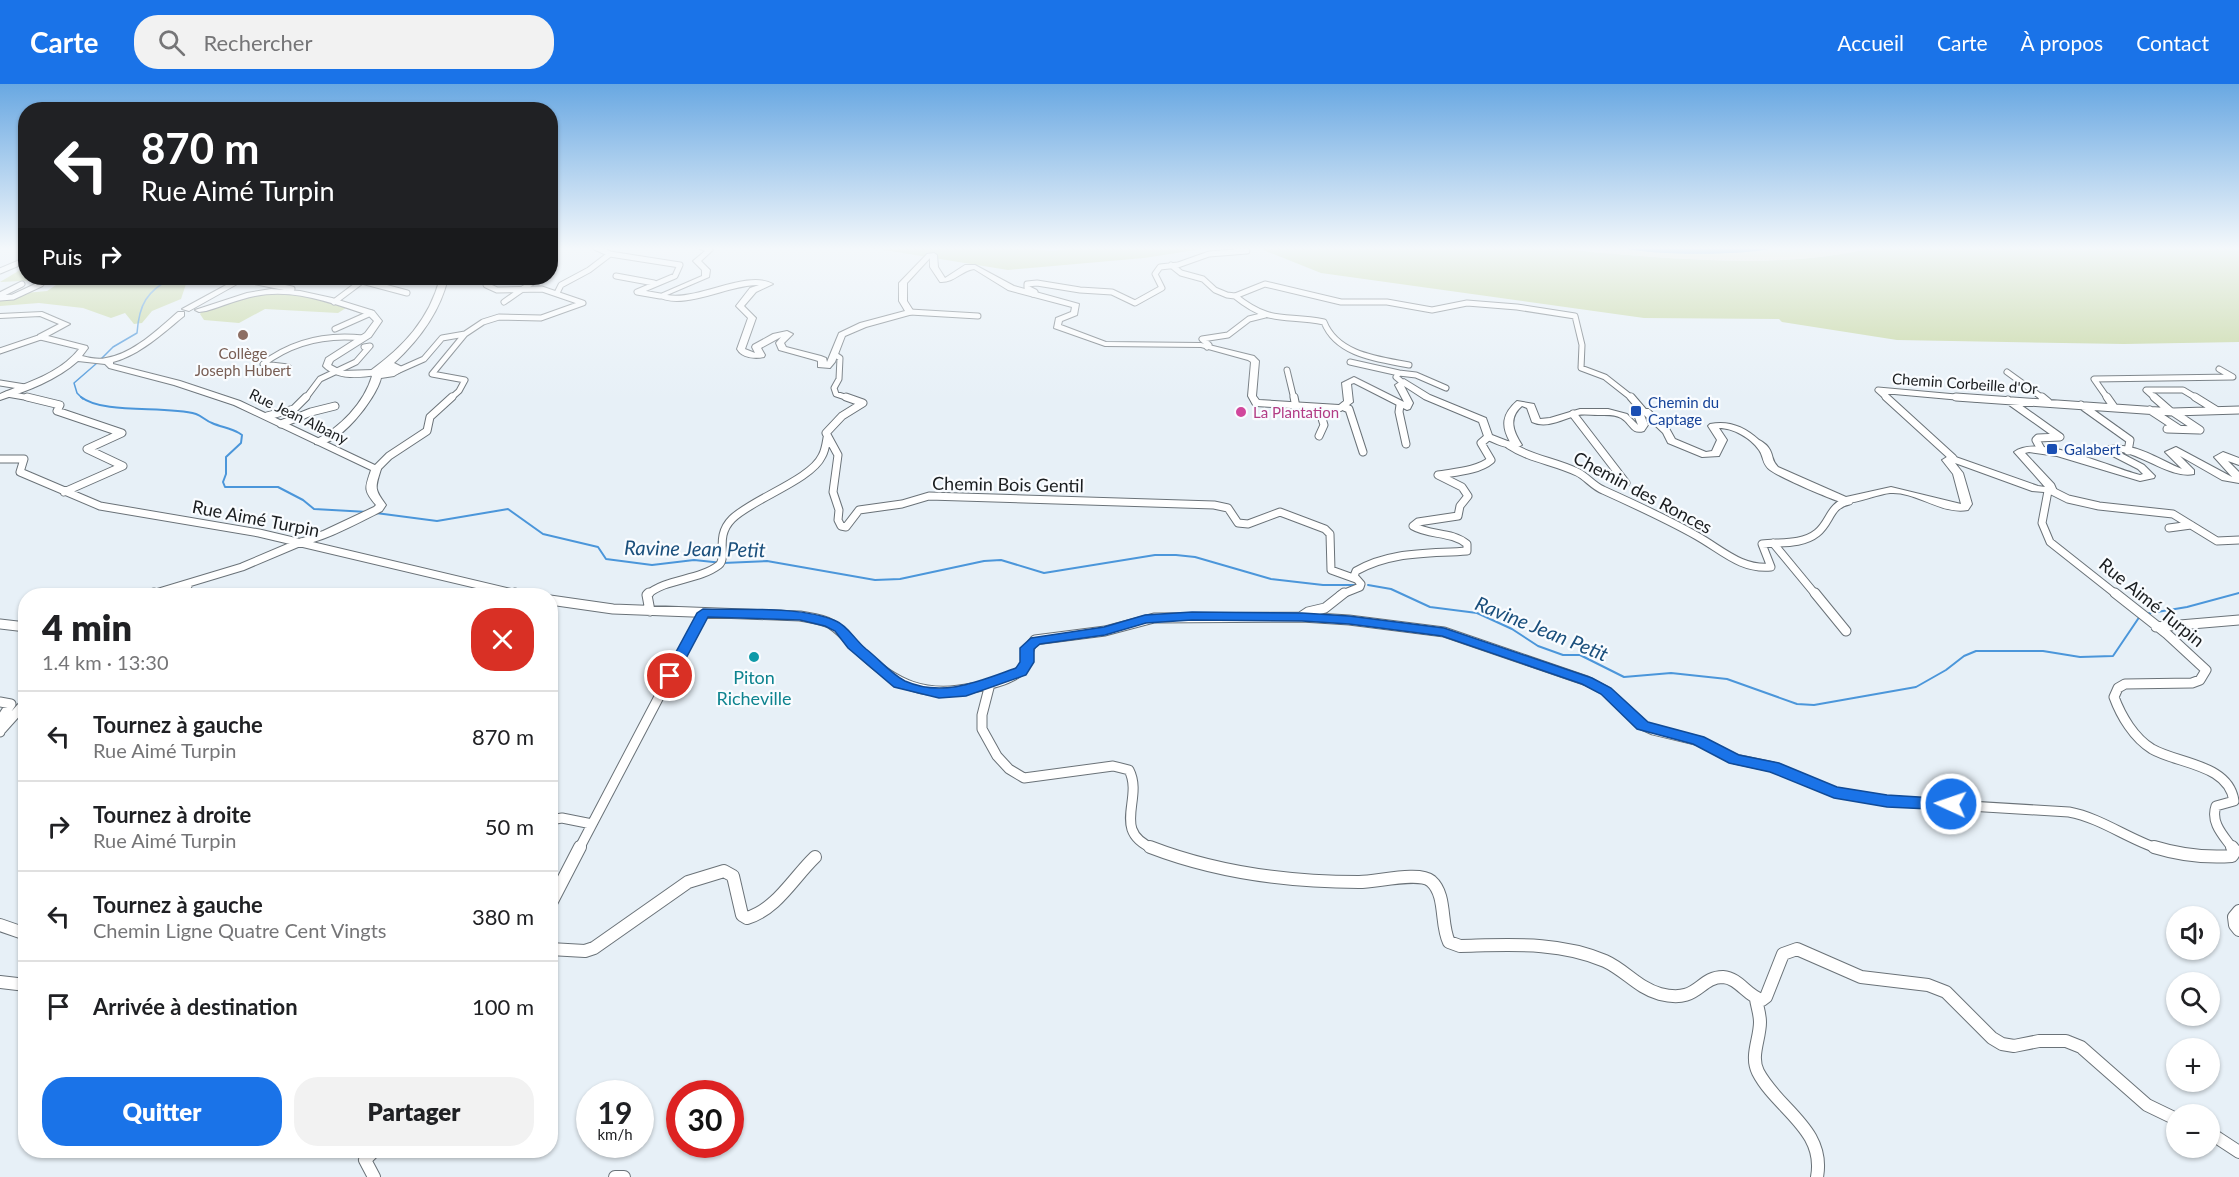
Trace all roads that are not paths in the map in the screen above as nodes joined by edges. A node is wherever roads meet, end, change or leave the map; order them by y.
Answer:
1 (210, 298) edge
2 (241, 298) edge
3 (320, 298) edge
4 (339, 298) edge
5 (439, 298) edge
6 (512, 298) edge
7 (570, 298) edge
8 (746, 298) edge
9 (903, 298) edge
10 (1048, 298) edge
11 (1125, 298) edge
12 (1144, 298) edge
13 (1238, 298) edge
14 (1324, 298) edge
15 (334, 302) junction
16 (504, 302) dead end
17 (192, 309) junction
18 (910, 312) junction
19 (371, 313) junction
20 (0, 316) edge
21 (978, 316) dead end
22 (1269, 316) junction
23 (334, 329) dead end
24 (465, 334) junction
25 (41, 337) junction
26 (363, 338) junction
27 (1208, 346) junction
28 (368, 348) dead end
29 (0, 351) edge
30 (834, 354) junction
31 (77, 358) junction
32 (103, 361) junction
33 (1350, 362) dead end
34 (1410, 366) dead end
35 (288, 367) dead end
36 (2219, 369) dead end
37 (386, 370) junction
38 (1287, 370) dead end
39 (336, 371) junction
40 (2007, 372) dead end
41 (1401, 378) junction
42 (0, 383) edge
43 (25, 387) junction
44 (1446, 388) dead end
45 (3, 395) edge
46 (2007, 400) junction
47 (2049, 403) junction
48 (1400, 405) junction
49 (2080, 405) junction
50 (335, 406) dead end
51 (1296, 407) junction
52 (1344, 407) junction
53 (2114, 407) junction
54 (1318, 408) junction
55 (2149, 410) junction
56 (2217, 410) junction
57 (2239, 410) edge
58 (1643, 411) junction
59 (2171, 411) junction
60 (1573, 414) junction
61 (267, 416) junction
62 (281, 424) junction
63 (2167, 429) dead end
64 (2179, 429) junction
65 (1319, 436) dead end
66 (1488, 437) junction
67 (827, 438) junction
68 (319, 442) junction
69 (1406, 444) dead end
70 (1509, 445) junction
71 (2041, 449) junction
72 (2128, 451) junction
73 (1363, 452) dead end
74 (1953, 458) junction
75 (0, 459) edge
76 (2239, 462) edge
77 (376, 469) junction
78 (1626, 483) dead end
79 (2050, 491) junction
80 (64, 492) junction
81 (1849, 501) junction
82 (2192, 525) junction
83 (2169, 528) dead end
84 (2239, 540) edge
85 (301, 542) junction
86 (1773, 543) junction
87 (1762, 544) joint
88 (213, 576) junction
89 (1356, 579) junction
90 (172, 588) edge
91 (186, 588) edge
92 (493, 588) edge
93 (558, 601) edge
94 (650, 611) junction
95 (703, 613) junction
96 (1302, 617) junction
97 (2239, 620) edge
98 (0, 624) edge
99 (18, 626) edge
100 (2156, 627) junction
101 (1846, 631) dead end
102 (990, 684) junction
103 (0, 702) edge
104 (18, 711) edge
105 (0, 732) edge
106 (558, 819) edge
107 (592, 824) junction
108 (815, 857) dead end
109 (2235, 858) edge
110 (558, 890) edge
111 (2239, 911) edge
112 (0, 925) edge
113 (2239, 930) edge
114 (18, 931) edge
115 (558, 949) edge
116 (0, 982) edge
117 (18, 984) edge
118 (1756, 999) junction
119 (2166, 1114) edge
120 (2220, 1140) edge
121 (2239, 1152) edge
122 (369, 1158) edge
123 (374, 1177) edge
124 (615, 1177) edge
125 (624, 1177) edge
126 (1817, 1177) edge

1 - 17 street
2 - 17 street
3 - 15 street
4 - 15 street
5 - 37 main road
6 - 16 street
7 - 24 street
8 - 30 street
9 - 18 street
10 - 27 street
11 - 12 street
13 - 22 street
14 - 58 street
15 - 19 street
17 - 32 street
18 - 21 street
18 - 30 street
19 - 23 street
19 - 26 street
20 - 25 street
22 - 27 street
22 - 34 street
24 - 37 street
24 - 77 street
25 - 29 street
25 - 31 street
26 - 35 street
26 - 39 street
27 - 51 street
28 - 39 street
30 - 67 street
31 - 32 street, Rue Jean Albany
31 - 43 street
32 - 61 street, Rue Jean Albany
33 - 41 street
36 - 53 street
37 - 39 street
37 - 68 main road
38 - 51 street
39 - 61 street
40 - 47 street
41 - 44 street
41 - 48 street
41 - 66 street
42 - 43 street
43 - 45 street
45 - 80 street
46 - 47 street, Chemin Corbeille d'Or
46 - 71 street
46 - 74 street, Chemin Corbeille d'Or
47 - 49 street, Chemin Corbeille d'Or
48 - 52 street
48 - 69 street
49 - 53 street, Chemin Corbeille d'Or
49 - 72 street
50 - 62 street
51 - 54 street
52 - 54 street
52 - 73 street
53 - 55 street, Chemin Corbeille d'Or
54 - 65 street
55 - 59 street, Chemin Corbeille d'Or
55 - 64 street
56 - 57 street, Chemin Corbeille d'Or
56 - 59 street, Chemin Corbeille d'Or
56 - 59 street
58 - 60 street
58 - 81 street
59 - 64 street
60 - 70 street
60 - 78 street
61 - 62 street, Rue Jean Albany
62 - 68 street, Rue Jean Albany
63 - 64 street
66 - 70 street
66 - 89 street
67 - 89 street, Chemin Bois Gentil
67 - 94 street
68 - 77 street, Rue Jean Albany
70 - 87 street, Chemin des Ronces
71 - 72 street
71 - 79 street
72 - 76 street
74 - 79 street
74 - 81 street
75 - 80 street, Rue Aimé Turpin
77 - 85 street
79 - 82 street
79 - 100 street, Rue Aimé Turpin
80 - 85 street, Rue Aimé Turpin
81 - 86 street
82 - 83 street
82 - 84 street
85 - 88 street
85 - 92 street, Rue Aimé Turpin
86 - 87 street
86 - 101 street
88 - 90 street
88 - 91 street
89 - 96 street
93 - 94 street, Rue Aimé Turpin
94 - 95 street, Rue Aimé Turpin
95 - 102 street, Rue Aimé Turpin
95 - 107 street
96 - 102 street, Rue Aimé Turpin
96 - 109 street, Rue Aimé Turpin
97 - 100 street
98 - 99 street
100 - 109 street, Rue Aimé Turpin
102 - 118 street
103 - 105 street
104 - 105 street
106 - 107 street
107 - 110 street
108 - 115 street
111 - 113 street
112 - 114 street
116 - 117 street
118 - 119 street
118 - 126 street
120 - 121 street
122 - 123 street
124 - 125 street

